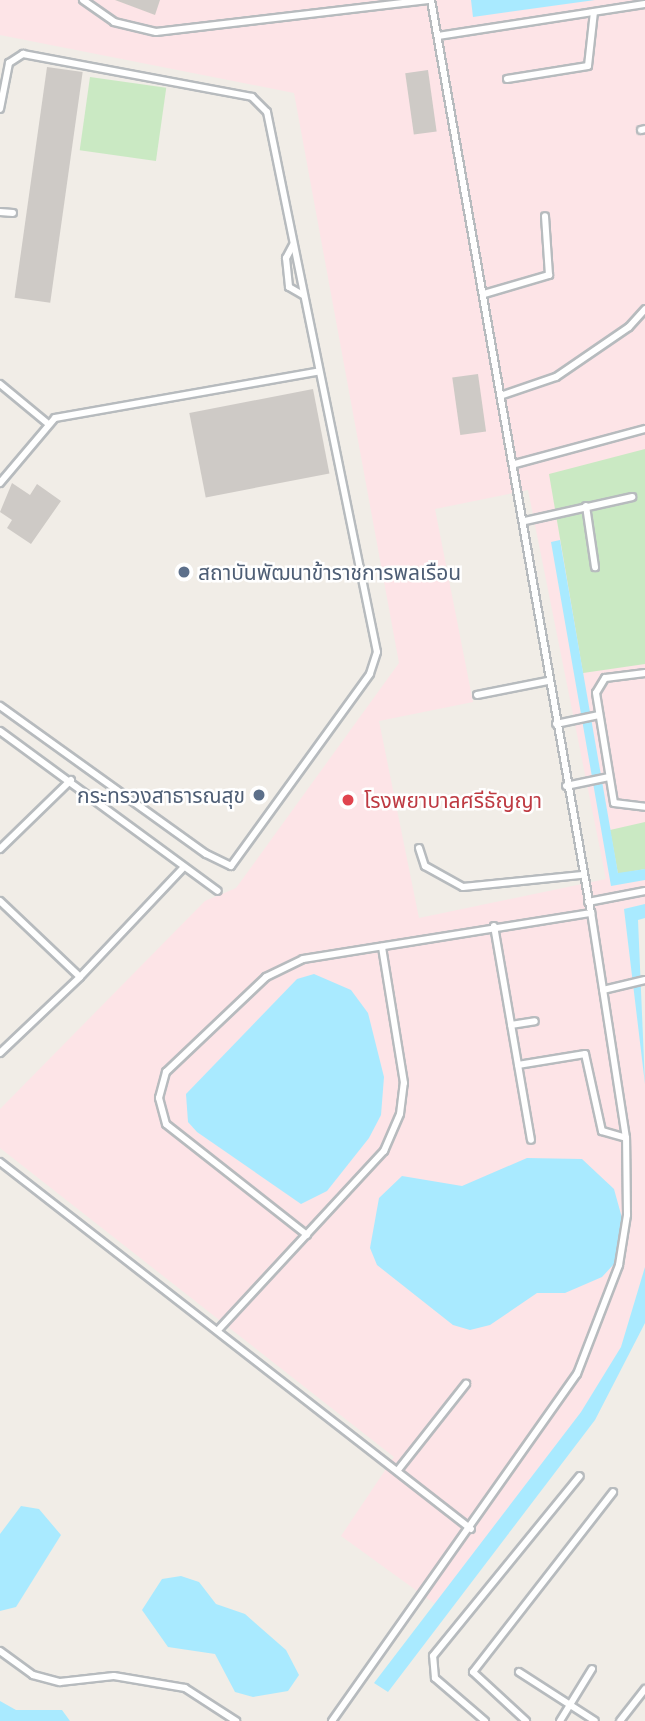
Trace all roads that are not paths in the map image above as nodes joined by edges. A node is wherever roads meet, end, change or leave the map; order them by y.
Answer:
1 (83, 0) edge
2 (430, 0) edge
3 (645, 4) edge
4 (594, 12) junction
5 (438, 36) junction
6 (507, 79) dead end
7 (0, 109) edge
8 (0, 212) edge
9 (13, 213) dead end
10 (545, 216) dead end
11 (293, 246) junction
12 (484, 294) junction
13 (303, 295) junction
14 (645, 309) edge
15 (317, 372) junction
16 (0, 384) edge
17 (503, 395) junction
18 (46, 422) junction
19 (645, 429) edge
20 (515, 464) junction
21 (0, 483) edge
22 (632, 497) dead end
23 (586, 506) junction
24 (525, 521) junction
25 (594, 567) dead end
26 (645, 673) edge
27 (548, 681) junction
28 (477, 695) dead end
29 (0, 706) edge
30 (596, 716) junction
31 (556, 724) junction
32 (0, 731) edge
33 (607, 778) junction
34 (71, 780) junction
35 (566, 786) junction
36 (645, 807) edge
37 (419, 848) dead end
38 (0, 849) edge
39 (184, 867) junction
40 (582, 875) junction
41 (218, 891) dead end
42 (645, 891) edge
43 (0, 901) edge
44 (588, 902) junction
45 (591, 913) junction
46 (494, 926) junction
47 (383, 947) junction
48 (80, 976) junction
49 (645, 980) edge
50 (606, 990) junction
51 (535, 1021) dead end
52 (512, 1025) junction
53 (1, 1053) edge
54 (518, 1065) junction
55 (626, 1138) junction
56 (531, 1140) dead end
57 (0, 1162) edge
58 (307, 1235) junction
59 (219, 1329) junction
60 (466, 1384) dead end
61 (398, 1470) junction
62 (580, 1476) dead end
63 (613, 1492) dead end
64 (471, 1529) junction
65 (0, 1651) edge
66 (592, 1669) dead end
67 (519, 1672) dead end
68 (645, 1689) edge
69 (571, 1705) junction
70 (236, 1721) edge
71 (332, 1721) edge
72 (485, 1721) edge
73 (526, 1721) edge
74 (560, 1721) edge
75 (595, 1721) edge
76 (620, 1721) edge

1 - 2 lane
2 - 5 lane
3 - 4 lane
4 - 5 lane
4 - 6 lane
5 - 12 lane
7 - 11 lane
8 - 9 lane
10 - 12 lane
11 - 13 lane
11 - 13 lane
12 - 17 lane
13 - 15 lane
14 - 17 lane
15 - 18 lane
15 - 29 lane
16 - 18 lane
17 - 20 lane
18 - 21 lane
19 - 20 lane
20 - 24 lane
22 - 23 lane
23 - 24 lane
23 - 25 lane
24 - 27 lane
26 - 30 lane
27 - 28 lane
27 - 31 lane
30 - 31 lane
30 - 33 lane
31 - 35 lane
32 - 34 lane
33 - 35 lane
33 - 36 lane
34 - 38 lane
34 - 39 lane
35 - 40 lane
37 - 40 lane
39 - 41 lane
39 - 48 lane
40 - 44 lane
42 - 44 lane
43 - 48 lane
44 - 45 lane
45 - 46 lane
45 - 50 lane
46 - 47 lane
46 - 52 lane
47 - 58 lane
47 - 58 lane
48 - 53 lane
49 - 50 lane
50 - 55 lane
51 - 52 lane
52 - 54 lane
54 - 55 lane
54 - 56 lane
55 - 64 lane
57 - 59 lane
58 - 59 lane
59 - 61 lane
60 - 61 lane
61 - 64 lane
62 - 72 lane
63 - 73 lane
64 - 71 lane
65 - 70 lane
66 - 69 lane
67 - 69 lane
68 - 76 lane
69 - 74 lane
69 - 75 lane

